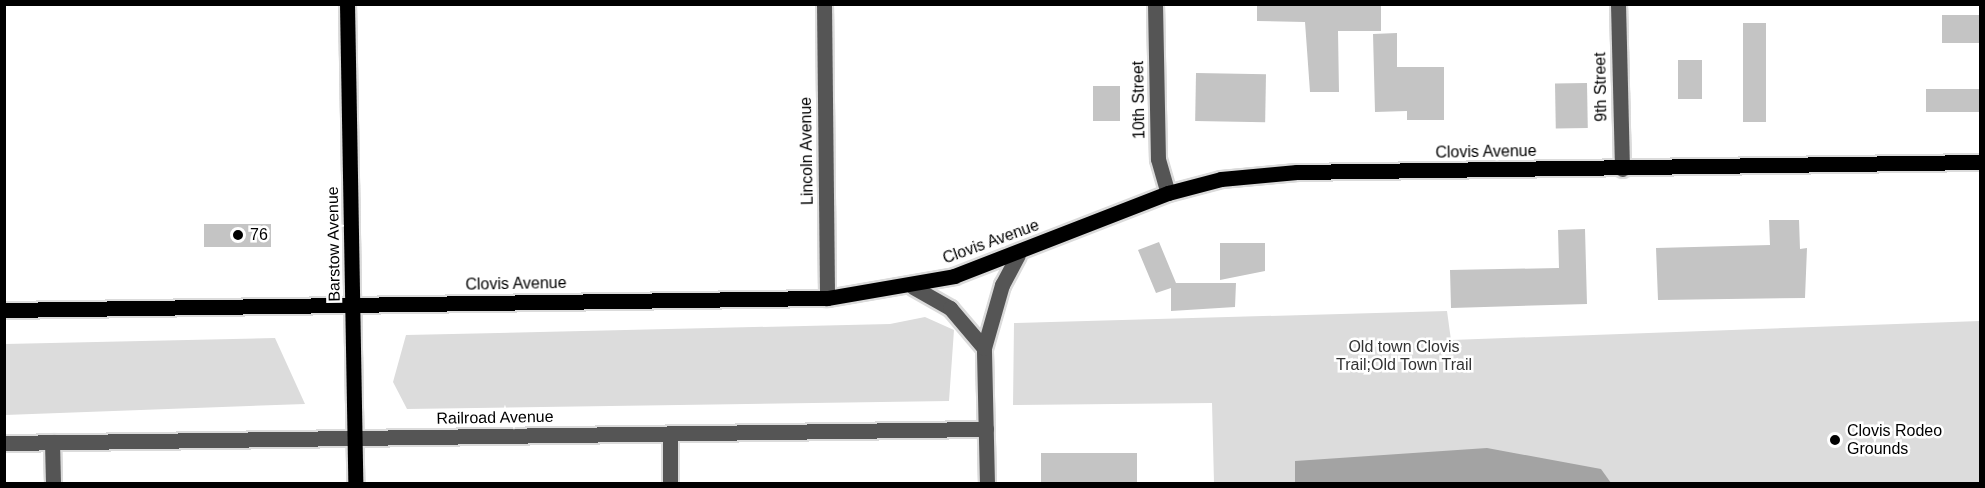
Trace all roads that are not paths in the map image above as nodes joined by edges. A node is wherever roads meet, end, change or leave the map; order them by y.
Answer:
1 (347, 4) edge
2 (824, 4) edge
3 (1155, 4) edge
4 (1618, 4) edge
5 (1980, 162) edge
6 (1623, 169) junction
7 (1168, 193) junction
8 (1018, 255) junction
9 (913, 287) junction
10 (827, 298) junction
11 (353, 304) junction
12 (4, 310) edge
13 (984, 348) junction
14 (986, 429) junction
15 (670, 434) junction
16 (355, 438) junction
17 (52, 442) junction
18 (4, 443) edge
19 (53, 483) edge
20 (355, 483) edge
21 (670, 483) edge
22 (987, 483) edge

1 - 11 main road, Barstow Avenue
2 - 10 street, Lincoln Avenue
3 - 7 street, 10th Street
4 - 6 street, 9th Street
5 - 6 main road, Clovis Avenue
6 - 7 main road, Clovis Avenue
7 - 8 main road, Clovis Avenue
8 - 9 main road, Clovis Avenue
8 - 13 street
9 - 10 main road, Clovis Avenue
9 - 13 street
10 - 11 main road, Clovis Avenue
11 - 12 main road, Clovis Avenue
11 - 16 main road, Barstow Avenue
13 - 14 street
14 - 15 street, Railroad Avenue
14 - 22 street
15 - 16 street, Railroad Avenue
15 - 21 street
16 - 17 street, Railroad Avenue
16 - 20 main road, Barstow Avenue
17 - 18 street, Railroad Avenue
17 - 19 street

